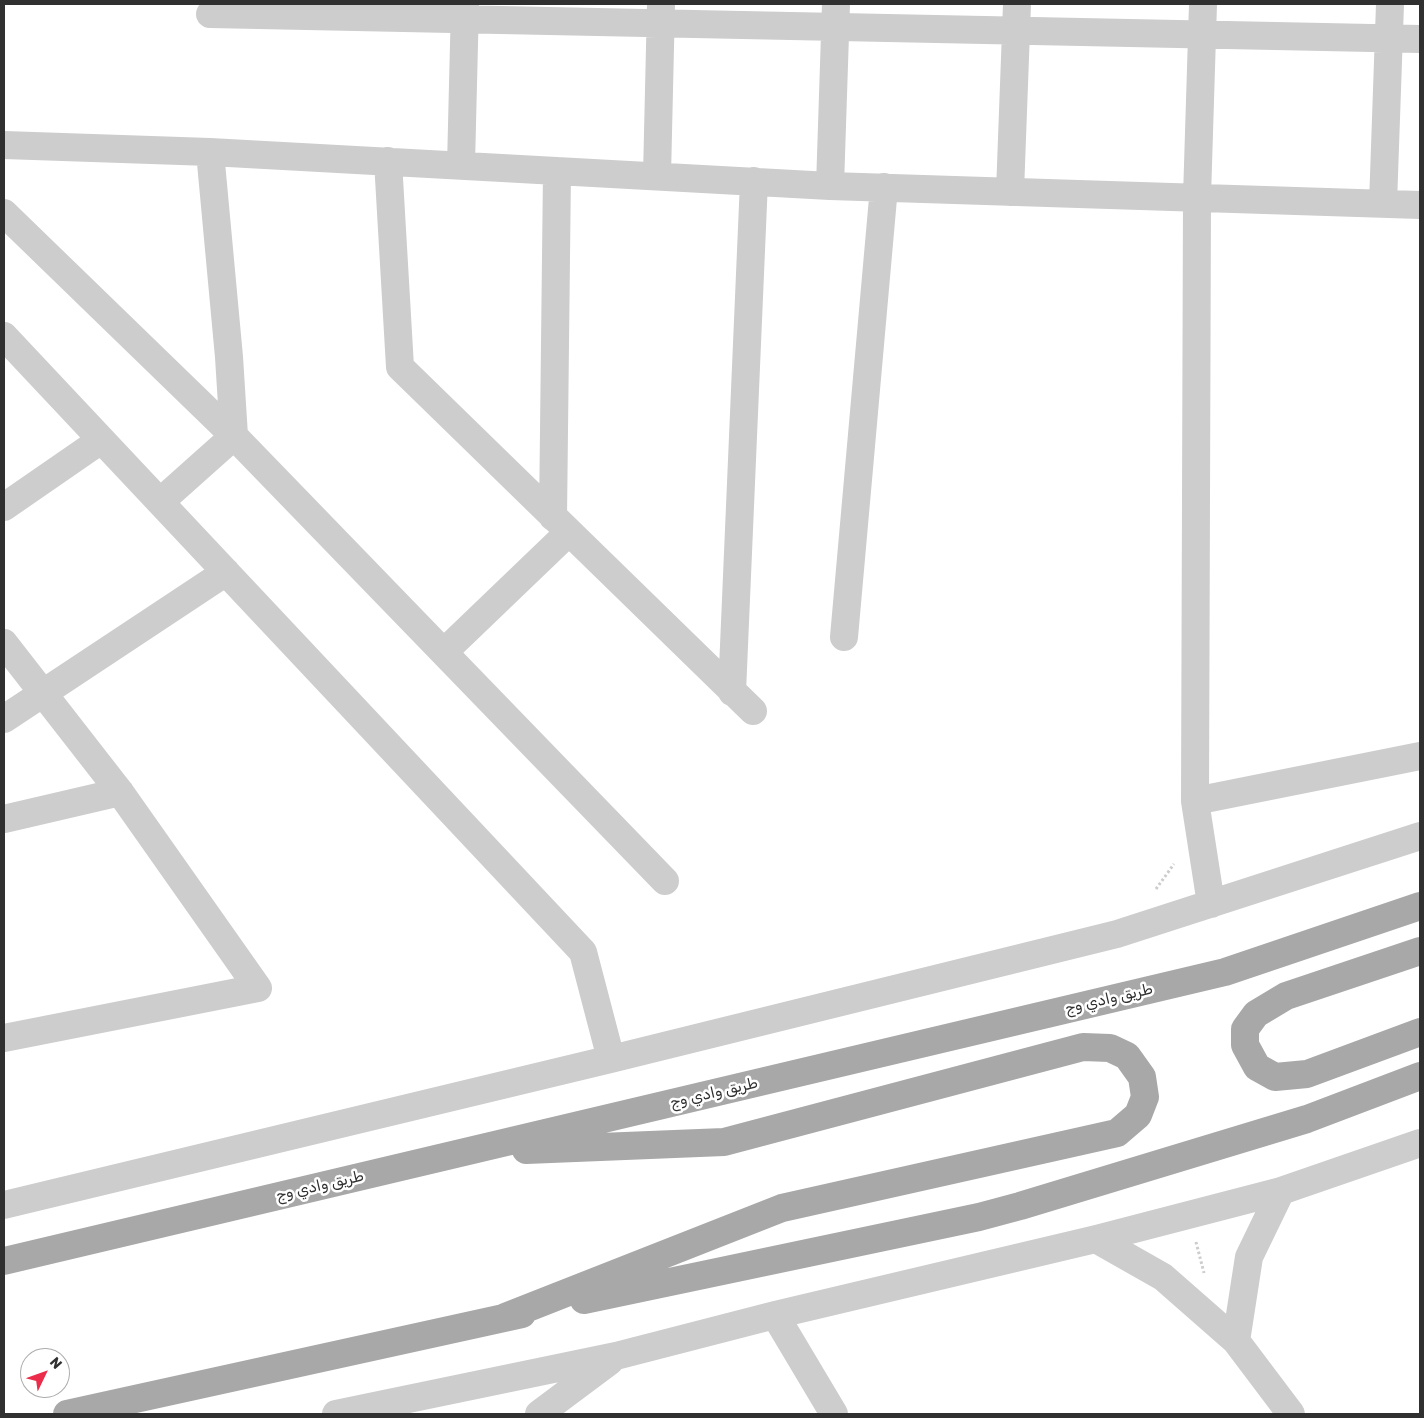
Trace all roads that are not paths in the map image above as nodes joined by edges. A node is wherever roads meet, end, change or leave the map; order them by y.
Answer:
1 (1017, 4) edge
2 (1203, 4) edge
3 (1390, 4) edge
4 (465, 12) edge
5 (210, 14) dead end
6 (661, 14) edge
7 (836, 15) edge
8 (1016, 31) junction
9 (1202, 34) junction
10 (1389, 38) junction
11 (1420, 39) edge
12 (4, 145) edge
13 (210, 152) junction
14 (388, 161) junction
15 (461, 165) junction
16 (557, 171) junction
17 (657, 176) junction
18 (754, 181) junction
19 (830, 186) junction
20 (884, 187) junction
21 (1010, 192) junction
22 (1197, 197) junction
23 (1383, 204) junction
24 (1420, 205) edge
25 (4, 213) edge
26 (4, 336) edge
27 (234, 436) junction
28 (101, 440) junction
29 (160, 502) junction
30 (4, 507) edge
31 (561, 524) junction
32 (226, 572) junction
33 (844, 637) dead end
34 (4, 643) edge
35 (444, 652) junction
36 (732, 692) junction
37 (44, 693) junction
38 (753, 711) dead end
39 (4, 719) edge
40 (1420, 756) edge
41 (120, 792) junction
42 (1196, 801) junction
43 (4, 819) edge
44 (1420, 836) edge
45 (665, 881) dead end
46 (1211, 904) junction
47 (1420, 906) edge
48 (1420, 951) edge
49 (1420, 1032) edge
50 (4, 1038) edge
51 (611, 1059) junction
52 (1420, 1076) edge
53 (1420, 1143) edge
54 (464, 1152) junction
55 (1281, 1191) junction
56 (4, 1205) edge
57 (1096, 1239) junction
58 (4, 1262) edge
59 (775, 1316) junction
60 (505, 1317) junction
61 (1236, 1341) junction
62 (616, 1356) junction
63 (67, 1414) edge
64 (336, 1414) edge
65 (539, 1414) edge
66 (834, 1414) edge
67 (1291, 1414) edge

1 - 8 street
2 - 9 street
3 - 10 street
4 - 5 street
4 - 6 street
4 - 15 street
6 - 7 street
6 - 17 street
7 - 8 street
7 - 19 street
8 - 9 street
8 - 21 street
9 - 10 street
9 - 22 street
10 - 11 street
10 - 23 street
12 - 13 street
13 - 14 street
13 - 27 street
14 - 15 street
14 - 31 street
15 - 16 street
16 - 17 street
16 - 31 street
17 - 18 street
18 - 19 street
18 - 36 street
19 - 20 street
20 - 21 street
20 - 33 street
21 - 22 street
22 - 23 street
22 - 42 street
23 - 24 street
25 - 27 street
26 - 28 street
27 - 29 street
27 - 35 street
28 - 29 street
28 - 30 street
29 - 32 street
31 - 35 street
31 - 36 street
32 - 37 street
32 - 51 street
34 - 37 street
35 - 45 street
36 - 38 street
37 - 39 street
37 - 41 street
40 - 42 street
41 - 43 street
41 - 50 street
42 - 46 street
44 - 46 street
46 - 51 street
47 - 54 main road, طريق وادي وج
48 - 49 main road
51 - 56 street
52 - 60 main road
53 - 55 street
54 - 58 main road, طريق وادي وج
54 - 60 main road
55 - 57 street
55 - 61 street
57 - 59 street
57 - 61 street
59 - 62 street
59 - 66 street
60 - 63 main road
61 - 67 street
62 - 64 street
62 - 65 street

